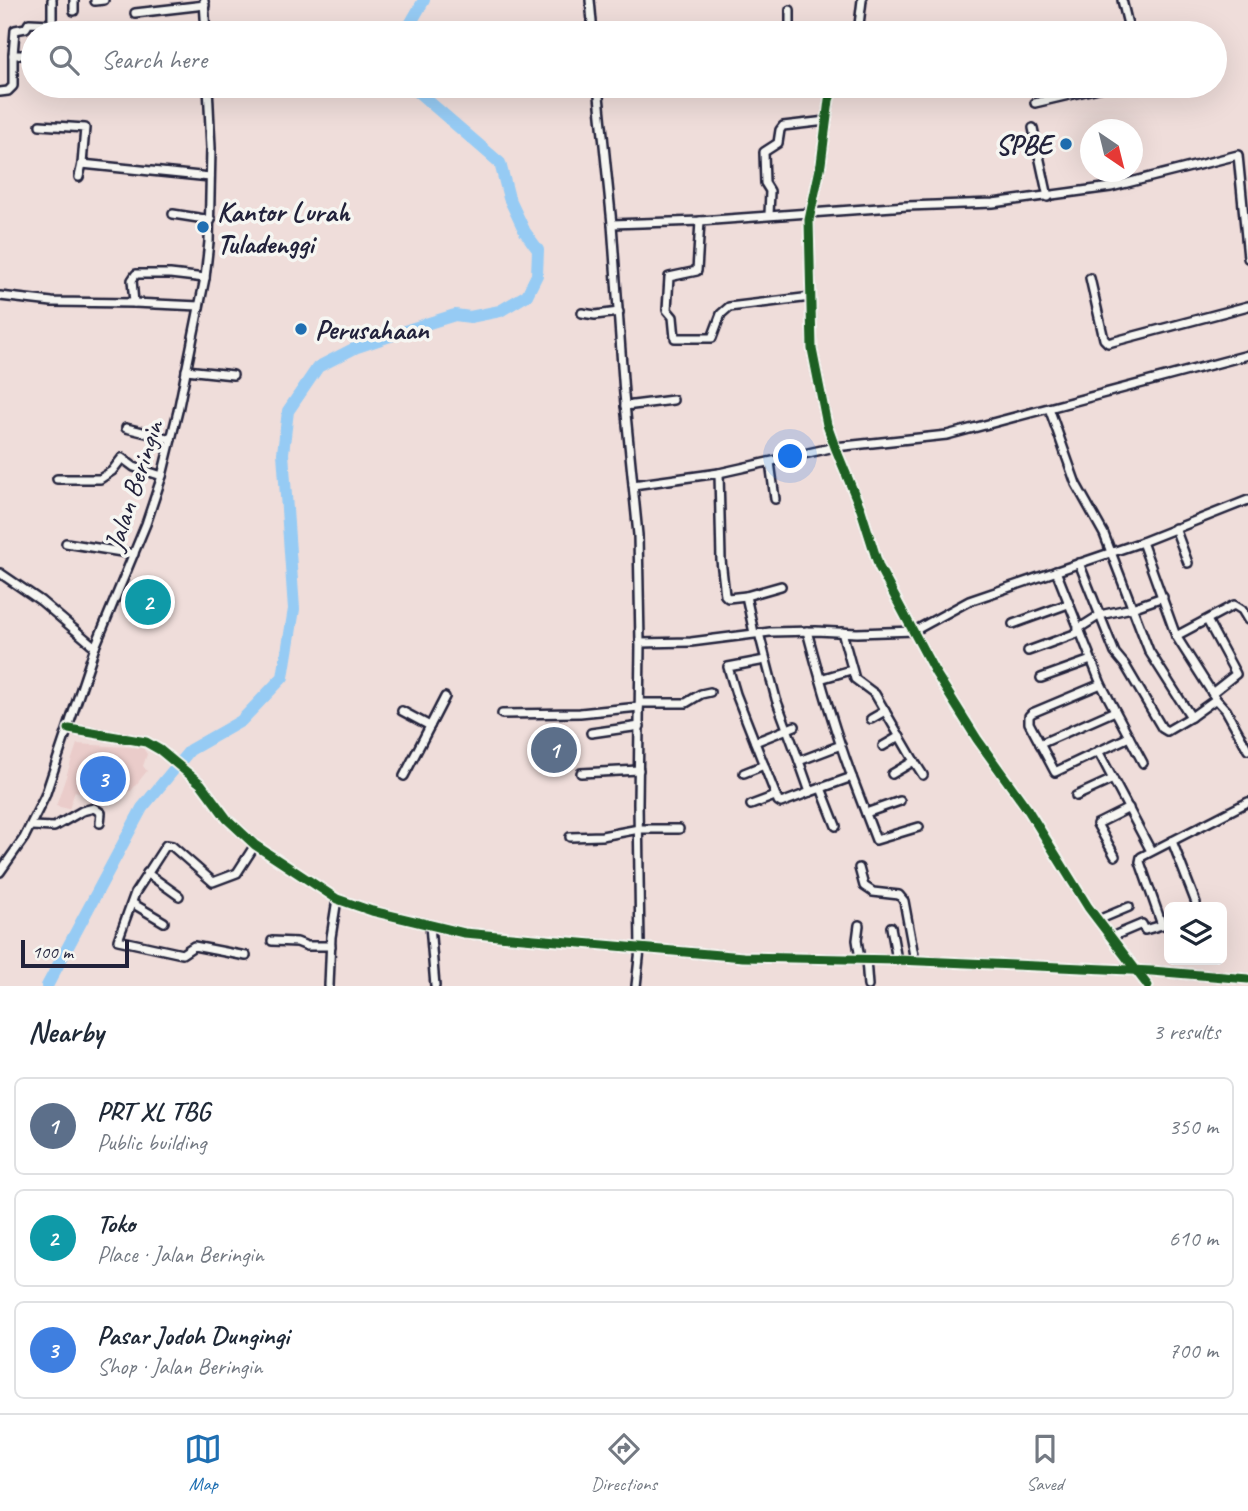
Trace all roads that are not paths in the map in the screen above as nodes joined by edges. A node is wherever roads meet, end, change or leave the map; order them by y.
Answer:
1 (52, 0) edge
2 (74, 0) edge
3 (104, 0) edge
4 (590, 0) edge
5 (862, 0) edge
6 (1122, 0) edge
7 (95, 1) edge
8 (204, 2) edge
9 (790, 10) dead end
10 (74, 11) dead end
11 (135, 13) dead end
12 (52, 21) edge
13 (205, 21) edge
14 (592, 21) edge
15 (790, 21) edge
16 (859, 21) edge
17 (1127, 21) edge
18 (21, 29) edge
19 (13, 55) junction
20 (21, 55) edge
21 (0, 92) edge
22 (208, 98) edge
23 (599, 98) edge
24 (831, 98) edge
25 (1056, 98) edge
26 (1035, 103) dead end
27 (826, 121) junction
28 (40, 125) dead end
29 (1033, 128) dead end
30 (1248, 153) edge
31 (1238, 155) junction
32 (82, 164) junction
33 (79, 177) dead end
34 (210, 177) junction
35 (1048, 197) junction
36 (810, 212) junction
37 (173, 214) dead end
38 (769, 215) junction
39 (211, 220) junction
40 (699, 221) junction
41 (612, 224) junction
42 (1248, 258) edge
43 (205, 278) junction
44 (1090, 278) dead end
45 (0, 296) edge
46 (811, 297) junction
47 (134, 303) junction
48 (199, 306) junction
49 (1248, 306) edge
50 (619, 312) junction
51 (582, 313) dead end
52 (1248, 355) edge
53 (186, 370) junction
54 (233, 375) dead end
55 (673, 400) dead end
56 (625, 405) junction
57 (1049, 408) junction
58 (126, 428) dead end
59 (172, 439) junction
60 (835, 447) junction
61 (771, 461) junction
62 (719, 473) junction
63 (162, 476) junction
64 (57, 479) dead end
65 (633, 485) junction
66 (775, 499) dead end
67 (1248, 502) edge
68 (1175, 528) junction
69 (1142, 542) junction
70 (66, 543) dead end
71 (1110, 552) junction
72 (134, 554) junction
73 (1079, 563) junction
74 (1188, 563) dead end
75 (1056, 571) junction
76 (0, 573) edge
77 (781, 586) dead end
78 (746, 596) junction
79 (1163, 597) junction
80 (1068, 604) junction
81 (1132, 608) junction
82 (1101, 617) junction
83 (1207, 620) junction
84 (1248, 620) edge
85 (1014, 622) dead end
86 (1079, 630) junction
87 (807, 631) junction
88 (914, 631) junction
89 (842, 632) junction
90 (1176, 636) junction
91 (759, 637) junction
92 (640, 643) junction
93 (95, 647) junction
94 (1030, 650) dead end
95 (765, 660) junction
96 (1091, 660) junction
97 (851, 670) junction
98 (1041, 676) dead end
99 (820, 678) junction
100 (1101, 684) junction
101 (710, 692) dead end
102 (1214, 696) junction
103 (445, 697) dead end
104 (640, 705) junction
105 (401, 711) dead end
106 (885, 711) junction
107 (1115, 711) junction
108 (502, 714) dead end
109 (1191, 717) junction
110 (871, 719) dead end
111 (430, 726) junction
112 (640, 726) junction
113 (795, 726) dead end
114 (69, 729) junction
115 (786, 730) junction
116 (591, 733) dead end
117 (901, 736) junction
118 (1129, 737) junction
119 (755, 742) junction
120 (1041, 744) junction
121 (841, 745) junction
122 (883, 746) dead end
123 (1248, 750) edge
124 (1098, 751) junction
125 (799, 761) junction
126 (914, 761) junction
127 (1143, 763) dead end
128 (764, 765) junction
129 (639, 770) junction
130 (581, 773) dead end
131 (744, 773) dead end
132 (892, 774) dead end
133 (923, 775) dead end
134 (404, 776) dead end
135 (852, 777) junction
136 (1113, 779) junction
137 (821, 788) junction
138 (810, 792) junction
139 (775, 796) junction
140 (1076, 796) dead end
141 (900, 801) dead end
142 (1248, 802) edge
143 (751, 806) dead end
144 (1129, 808) junction
145 (866, 813) junction
146 (100, 823) dead end
147 (31, 826) junction
148 (835, 826) dead end
149 (919, 827) dead end
150 (679, 828) dead end
151 (639, 829) junction
152 (570, 837) dead end
153 (1172, 841) junction
154 (256, 845) junction
155 (1151, 851) junction
156 (1115, 856) dead end
157 (859, 868) dead end
158 (0, 872) edge
159 (146, 873) junction
160 (179, 896) dead end
161 (337, 899) junction
162 (1196, 902) edge
163 (132, 903) junction
164 (1129, 907) dead end
165 (1098, 920) junction
166 (164, 922) dead end
167 (1164, 922) edge
168 (1164, 924) edge
169 (430, 925) junction
170 (859, 925) dead end
171 (891, 927) dead end
172 (1111, 937) junction
173 (272, 941) dead end
174 (331, 946) junction
175 (640, 949) junction
176 (246, 956) dead end
177 (863, 959) junction
178 (897, 960) junction
179 (915, 961) junction
180 (1135, 970) junction
181 (1156, 971) junction
182 (1233, 978) junction
183 (1248, 979) edge
184 (329, 986) edge
185 (435, 986) edge
186 (636, 986) edge
187 (868, 986) edge
188 (1149, 986) edge
189 (1240, 986) edge

1 - 12 street
2 - 10 street
3 - 7 street
4 - 14 street
5 - 16 street
6 - 17 street
8 - 11 street
8 - 13 street
9 - 15 street
18 - 19 street
19 - 20 street
19 - 21 street
22 - 34 street, Jalan Beringin
23 - 41 street
24 - 27 street
25 - 26 street
27 - 36 street
27 - 38 street
28 - 32 street
29 - 35 street
30 - 31 street
31 - 35 street
31 - 42 street
32 - 33 street
32 - 34 street
34 - 39 street, Jalan Beringin
35 - 36 street
36 - 38 street
36 - 46 street
37 - 39 street
38 - 40 street
39 - 43 street, Jalan Beringin
40 - 41 street
40 - 46 street
41 - 50 street
43 - 47 street
43 - 48 street, Jalan Beringin
44 - 49 street
45 - 47 street
46 - 60 street
47 - 48 street
48 - 53 street, Jalan Beringin
50 - 51 street
50 - 56 street
52 - 57 street
53 - 54 street
53 - 59 street, Jalan Beringin
55 - 56 street
56 - 65 street
57 - 60 street
57 - 71 street
58 - 59 street
59 - 63 street, Jalan Beringin
60 - 61 street
60 - 88 street
61 - 62 street
61 - 66 street
62 - 65 street
62 - 78 street
63 - 64 street
63 - 72 street, Jalan Beringin
65 - 92 street
67 - 68 street
67 - 69 street
68 - 69 street
68 - 74 street
69 - 71 street
69 - 79 street
70 - 72 street
71 - 73 street
71 - 81 street
72 - 93 street, Jalan Beringin
73 - 75 street
73 - 82 street
75 - 80 street
75 - 88 street
76 - 93 street
77 - 78 street
78 - 91 street
79 - 81 street
79 - 90 street
80 - 85 street
80 - 86 street
81 - 82 street
81 - 109 street
82 - 86 street
82 - 109 street
83 - 84 street
83 - 90 street
83 - 102 street
86 - 94 street
86 - 96 street
87 - 89 street
87 - 91 street
87 - 99 street
88 - 89 street
88 - 165 street
89 - 97 street
90 - 102 street
91 - 92 street
91 - 95 street
92 - 104 street
93 - 114 street, Jalan Beringin
95 - 115 street
95 - 119 street
96 - 98 street
96 - 100 street
97 - 99 street
97 - 106 street
99 - 121 street
100 - 107 street
100 - 120 street
101 - 104 street
102 - 109 street
102 - 123 street
103 - 111 street
104 - 108 street
104 - 112 street
105 - 111 street
106 - 110 street
106 - 117 street
107 - 118 street
107 - 120 street
111 - 134 street
112 - 116 street
112 - 129 street
113 - 115 street
114 - 147 street, Jalan Beringin
114 - 154 street
115 - 119 street
115 - 125 street
117 - 122 street
117 - 126 street
118 - 124 street
118 - 127 street
119 - 128 street
120 - 124 street
121 - 125 street
121 - 135 street
124 - 136 street
125 - 138 street
126 - 132 street
126 - 133 street
128 - 131 street
128 - 139 street
129 - 130 street
129 - 151 street
135 - 137 street
135 - 145 street
136 - 140 street
136 - 144 street
137 - 138 street
137 - 148 street
138 - 139 street
139 - 143 street
141 - 145 street
142 - 153 street
144 - 155 street
144 - 156 street
145 - 149 street
146 - 147 street
147 - 158 street, Jalan Beringin
150 - 151 street
151 - 152 street
151 - 175 street
153 - 155 street
153 - 162 street
154 - 159 street
154 - 161 street
155 - 167 street
157 - 179 street
159 - 160 street
159 - 163 street
161 - 169 street
161 - 174 street
163 - 166 street
163 - 176 street
164 - 165 street
165 - 172 street
168 - 172 street
169 - 175 street
169 - 185 street
170 - 177 street
171 - 178 street
172 - 180 street
173 - 174 street
174 - 184 street
175 - 177 street
175 - 186 street
177 - 178 street
177 - 187 street
178 - 179 street
179 - 180 street
180 - 181 street
180 - 188 street
181 - 182 street
181 - 188 street
182 - 183 street
182 - 189 street

